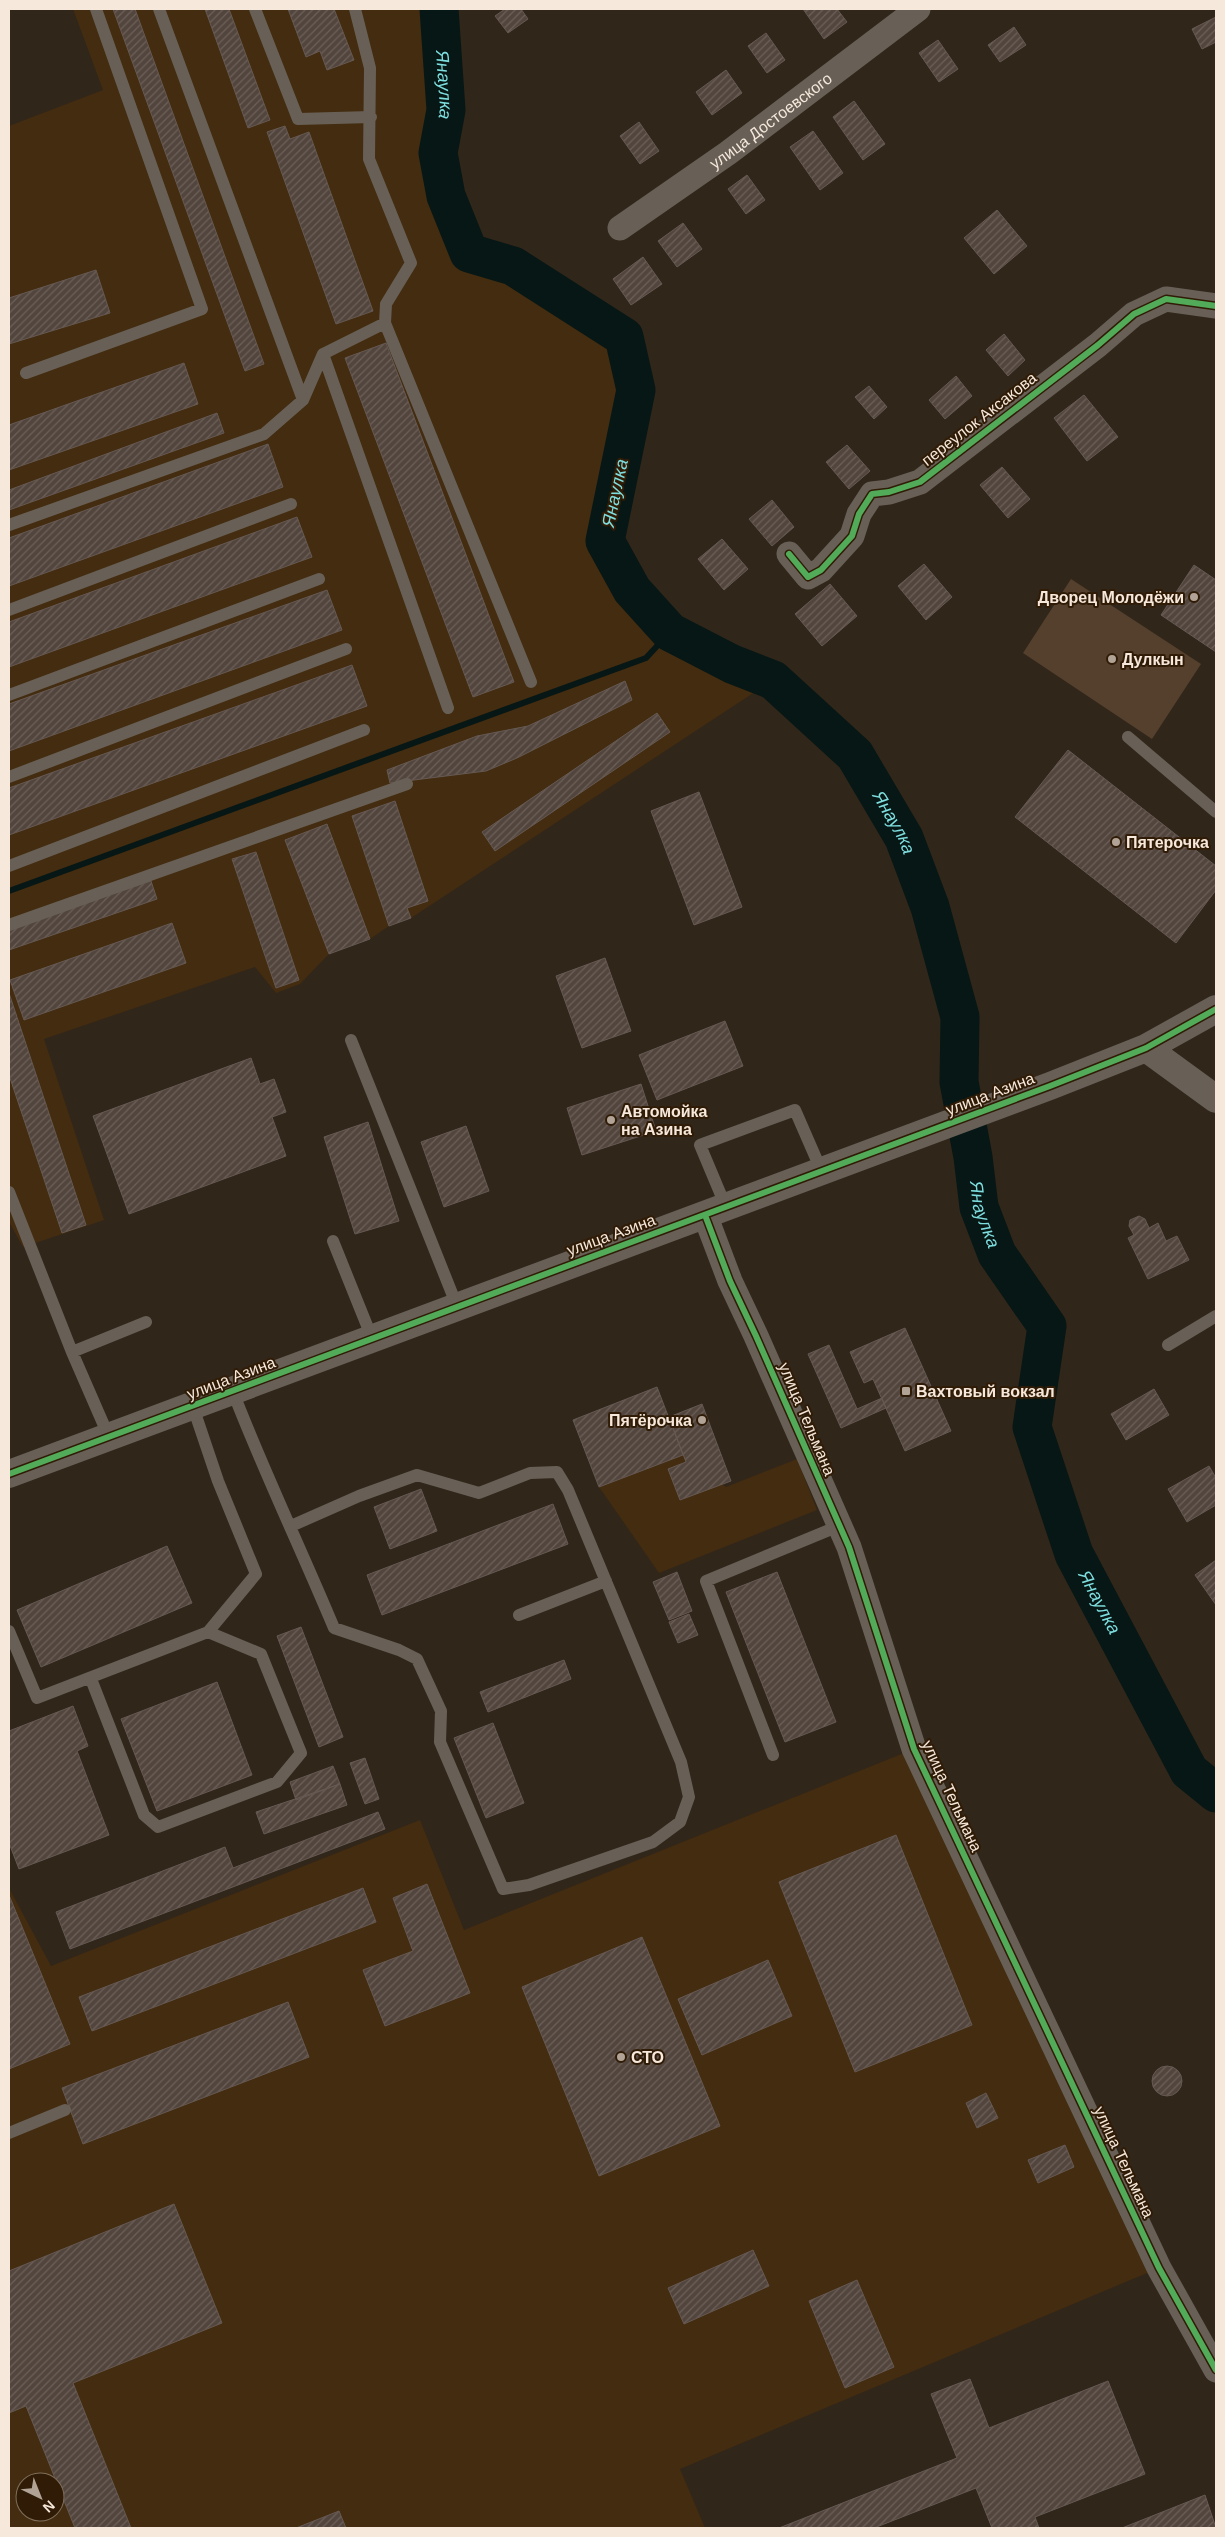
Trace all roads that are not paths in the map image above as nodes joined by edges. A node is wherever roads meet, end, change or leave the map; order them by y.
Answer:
1 (96, 9) edge
2 (159, 9) edge
3 (255, 9) edge
4 (355, 9) edge
5 (918, 9) edge
6 (371, 117) junction
7 (620, 228) dead end
8 (1216, 306) edge
9 (385, 323) junction
10 (323, 354) junction
11 (26, 373) dead end
12 (303, 400) junction
13 (291, 504) dead end
14 (9, 525) edge
15 (789, 554) dead end
16 (319, 579) dead end
17 (9, 610) edge
18 (346, 649) dead end
19 (531, 682) dead end
20 (9, 695) edge
21 (448, 708) dead end
22 (364, 730) dead end
23 (1128, 736) dead end
24 (9, 777) edge
25 (407, 784) dead end
26 (1216, 812) edge
27 (9, 866) edge
28 (9, 925) edge
29 (1216, 1009) edge
30 (351, 1040) dead end
31 (1146, 1048) junction
32 (1216, 1099) edge
33 (822, 1172) junction
34 (9, 1192) edge
35 (716, 1211) junction
36 (333, 1241) dead end
37 (456, 1306) junction
38 (1216, 1316) edge
39 (146, 1322) dead end
40 (372, 1338) junction
41 (1168, 1345) dead end
42 (72, 1352) junction
43 (233, 1392) junction
44 (193, 1407) junction
45 (108, 1437) junction
46 (9, 1474) edge
47 (291, 1526) junction
48 (839, 1526) junction
49 (606, 1581) junction
50 (519, 1615) dead end
51 (9, 1631) edge
52 (208, 1632) junction
53 (91, 1679) junction
54 (773, 1755) dead end
55 (65, 2110) dead end
56 (9, 2133) edge
57 (1216, 2370) edge

1 - 11 lane
2 - 12 lane
3 - 6 lane
4 - 6 lane
5 - 7 street, улица Достоевского
6 - 9 lane
8 - 15 street, переулок Аксакова
9 - 10 lane
9 - 19 lane
10 - 12 lane
10 - 21 lane
12 - 14 lane
13 - 17 lane
16 - 20 lane
18 - 24 lane
22 - 27 lane
23 - 26 lane
25 - 28 lane
29 - 31 street, улица Азина
30 - 37 lane
31 - 32 street
31 - 33 street, улица Азина
33 - 35 street, улица Азина
33 - 35 lane
34 - 42 lane
35 - 37 street, улица Азина
35 - 48 street, улица Тельмана
36 - 40 lane
37 - 40 street, улица Азина
38 - 41 lane
39 - 42 lane
40 - 43 street, улица Азина
42 - 45 lane
43 - 44 street, улица Азина
43 - 47 lane
44 - 45 street, улица Азина
44 - 52 lane
45 - 46 street, улица Азина
47 - 49 lane
47 - 49 lane
48 - 54 lane
48 - 57 street, улица Тельмана
49 - 50 lane
51 - 53 lane
52 - 53 lane
52 - 53 lane
55 - 56 lane

